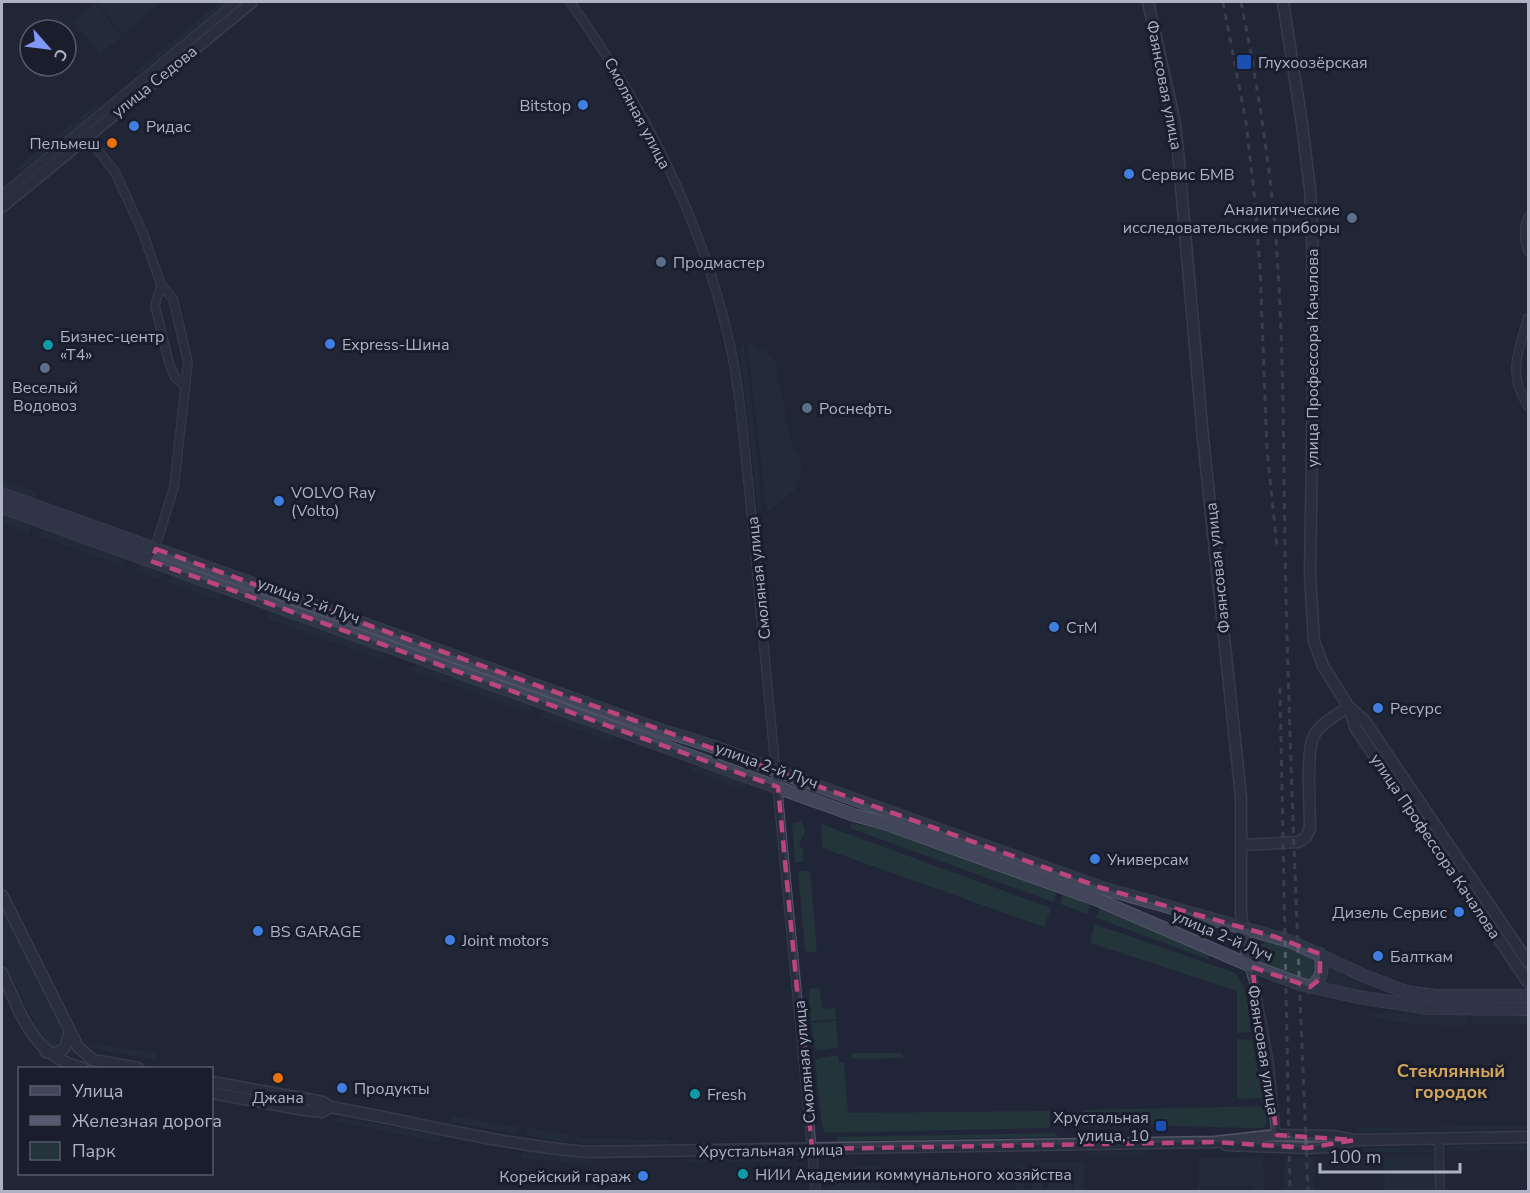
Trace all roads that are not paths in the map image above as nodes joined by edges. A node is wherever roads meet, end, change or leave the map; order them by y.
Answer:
1 (236, 2) edge
2 (252, 2) edge
3 (570, 2) edge
4 (1148, 2) edge
5 (1282, 2) edge
6 (84, 133) junction
7 (2, 195) edge
8 (2, 207) edge
9 (1528, 217) edge
10 (1528, 251) edge
11 (161, 285) junction
12 (1528, 318) edge
13 (185, 386) junction
14 (1528, 406) edge
15 (2, 494) edge
16 (2, 507) edge
17 (153, 555) junction
18 (1348, 707) junction
19 (776, 770) junction
20 (778, 787) junction
21 (1242, 845) junction
22 (2, 895) edge
23 (1243, 928) junction
24 (1320, 954) junction
25 (1528, 962) edge
26 (1249, 965) junction
27 (2, 973) edge
28 (1528, 982) edge
29 (1310, 987) junction
30 (1528, 996) edge
31 (1528, 1009) edge
32 (69, 1032) junction
33 (46, 1052) junction
34 (79, 1067) edge
35 (132, 1067) edge
36 (213, 1082) edge
37 (213, 1093) edge
38 (330, 1107) junction
39 (1276, 1135) junction
40 (1528, 1137) edge
41 (1438, 1138) junction
42 (1354, 1140) junction
43 (1215, 1142) junction
44 (812, 1149) junction
45 (816, 1191) edge
46 (1440, 1191) edge

1 - 6 street, улица Седова
2 - 6 street, улица Седова
3 - 19 street, Смоляная улица
4 - 21 street, Фаянсовая улица
5 - 18 street, улица Профессора Качалова
6 - 7 street, улица Седова
6 - 8 street, улица Седова
6 - 11 street
9 - 10 street
11 - 13 street
11 - 13 street
12 - 14 street
13 - 17 street
15 - 17 main road, улица 2-й Луч
16 - 17 main road, улица 2-й Луч
17 - 19 main road, улица 2-й Луч
17 - 20 main road, улица 2-й Луч
18 - 21 street
18 - 25 street, улица Профессора Качалова
18 - 28 street, улица Профессора Качалова
19 - 20 street, Смоляная улица
19 - 23 main road, улица 2-й Луч
20 - 26 main road, улица 2-й Луч
20 - 44 street, Смоляная улица
21 - 23 street, Фаянсовая улица
22 - 32 street
23 - 24 main road, улица 2-й Луч
23 - 26 street, Фаянсовая улица
24 - 29 main road
24 - 30 main road, улица 2-й Луч
26 - 29 main road, улица 2-й Луч
26 - 39 street, Фаянсовая улица
27 - 33 street
29 - 31 main road, улица 2-й Луч
32 - 33 street
32 - 35 street
33 - 34 street
36 - 38 street, Хрустальная улица
37 - 38 street, Хрустальная улица
38 - 44 street, Хрустальная улица
39 - 42 street, Хрустальная улица
39 - 43 street, Хрустальная улица
40 - 41 street, Хрустальная улица
41 - 42 street, Хрустальная улица
41 - 46 street
42 - 43 street, Хрустальная улица
43 - 44 street, Хрустальная улица
44 - 45 street, Смоляная улица

